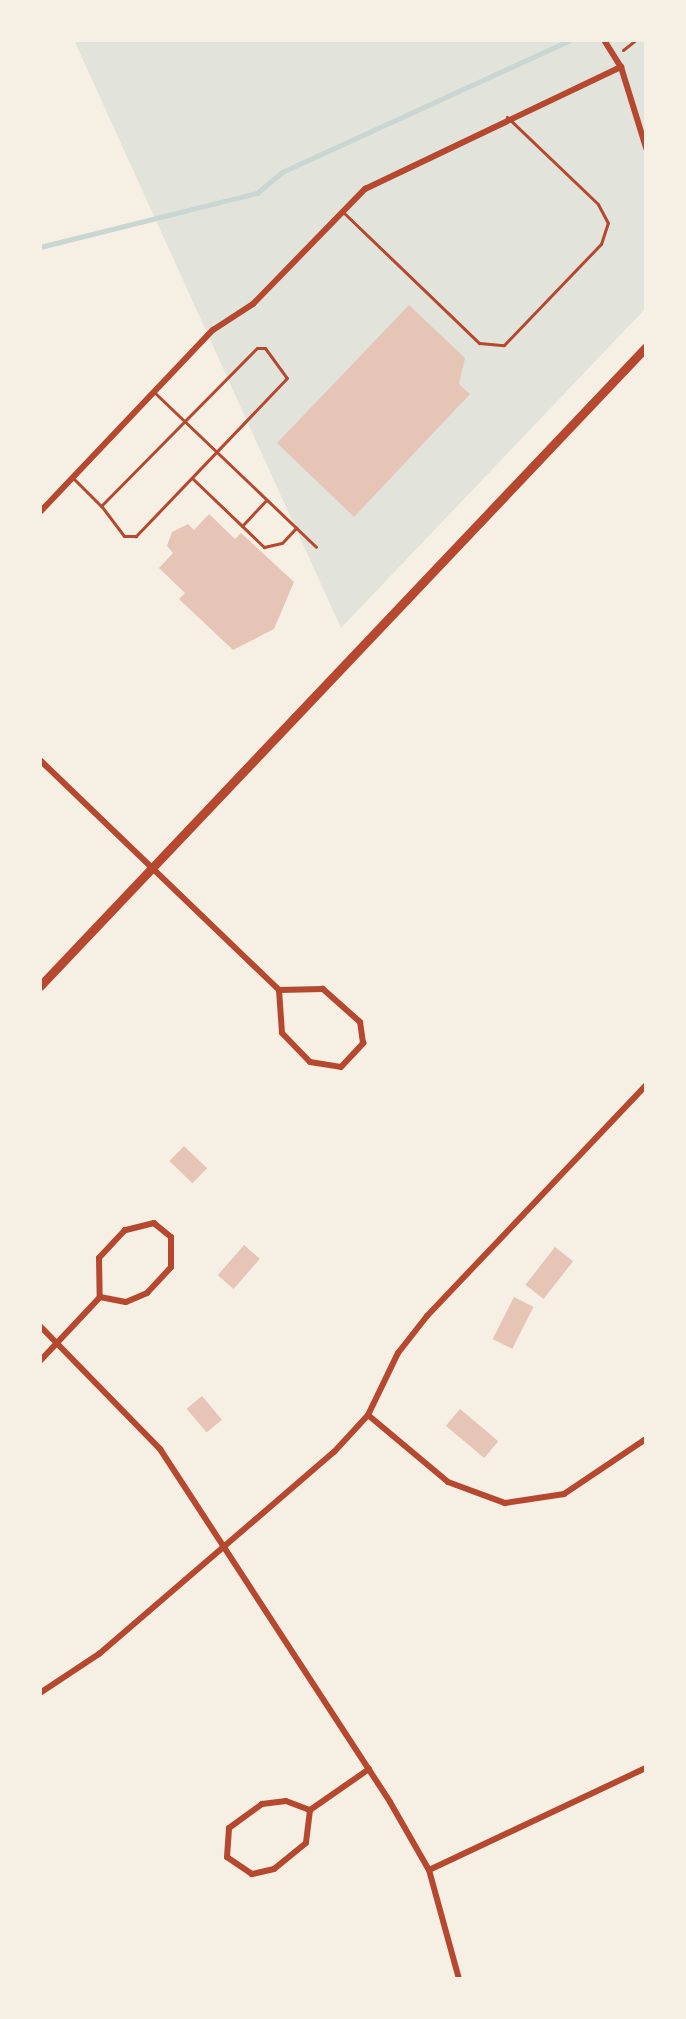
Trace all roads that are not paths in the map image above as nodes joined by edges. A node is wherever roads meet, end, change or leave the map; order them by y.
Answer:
1 (606, 42) edge
2 (621, 67) junction
3 (507, 117) junction
4 (646, 148) edge
5 (343, 212) junction
6 (646, 347) edge
7 (154, 392) junction
8 (184, 421) junction
9 (217, 452) junction
10 (72, 478) junction
11 (192, 478) junction
12 (266, 500) junction
13 (101, 506) junction
14 (40, 512) edge
15 (242, 526) junction
16 (296, 528) junction
17 (316, 547) dead end
18 (40, 760) edge
19 (153, 865) junction
20 (40, 986) edge
21 (279, 990) junction
22 (646, 1085) edge
23 (100, 1297) junction
24 (40, 1326) edge
25 (57, 1343) junction
26 (40, 1361) edge
27 (368, 1415) junction
28 (646, 1439) edge
29 (222, 1544) junction
30 (40, 1693) edge
31 (646, 1768) edge
32 (369, 1769) junction
33 (310, 1810) junction
34 (429, 1870) junction
35 (459, 1979) edge

1 - 2 street
2 - 3 street
2 - 4 street
3 - 5 street
3 - 5 lane
5 - 7 street
6 - 19 main road
7 - 8 lane
7 - 10 street
8 - 9 lane
8 - 9 lane
8 - 13 lane
9 - 11 lane
9 - 12 lane
10 - 13 lane
10 - 14 street
11 - 13 lane
11 - 15 lane
12 - 15 lane
12 - 16 lane
15 - 16 lane
16 - 17 lane
18 - 19 street
19 - 20 main road
19 - 21 street
21 - 21 street
22 - 27 street
23 - 23 street
23 - 25 street
24 - 25 street
25 - 26 street
25 - 29 street
27 - 28 street
27 - 29 street
29 - 30 street
29 - 32 street
31 - 34 street
32 - 33 street
32 - 34 street
33 - 33 street
34 - 35 street

